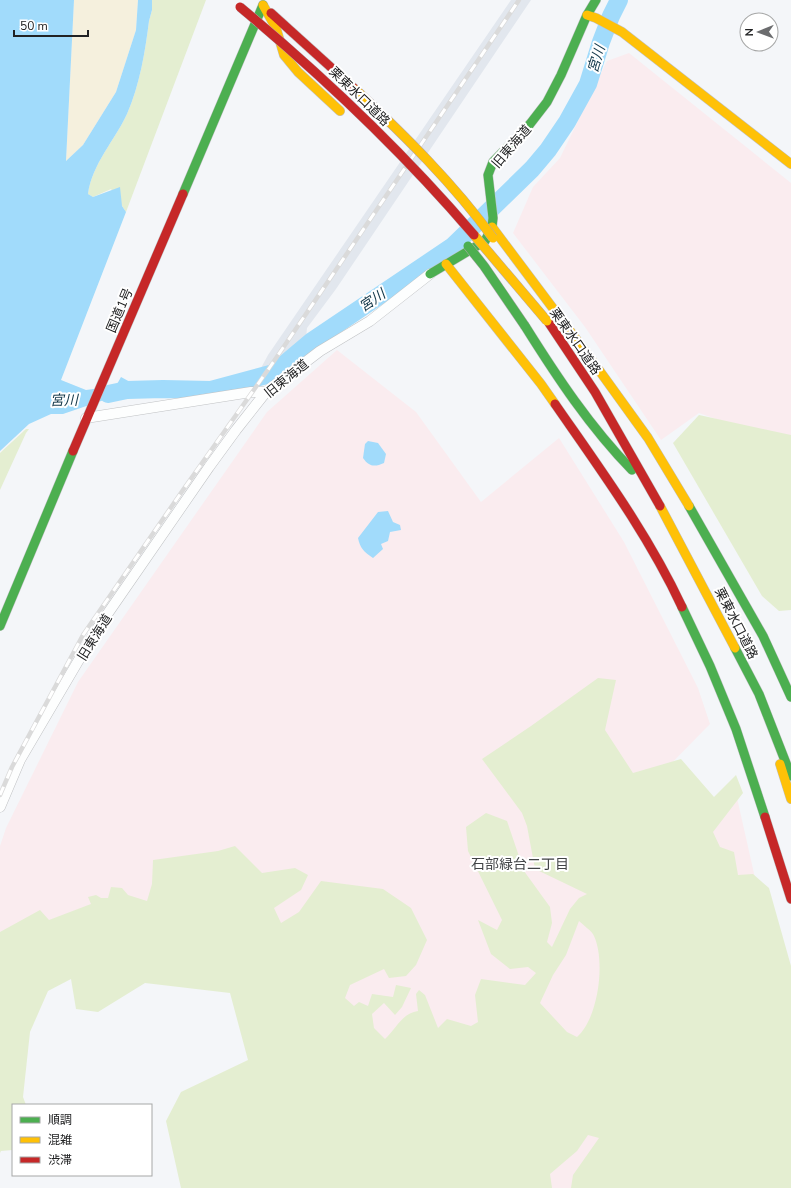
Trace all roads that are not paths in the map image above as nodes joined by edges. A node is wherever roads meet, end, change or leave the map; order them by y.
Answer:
1 (230, 0) edge
2 (596, 0) edge
3 (260, 3) edge
4 (591, 17) junction
5 (343, 114) dead end
6 (791, 164) edge
7 (492, 227) junction
8 (464, 242) dead end
9 (446, 264) junction
10 (430, 274) joint
11 (548, 321) junction
12 (266, 392) junction
13 (88, 413) junction
14 (654, 494) junction
15 (0, 626) edge
16 (759, 694) junction
17 (791, 697) edge
18 (787, 742) dead end
19 (791, 776) edge
20 (791, 799) edge
21 (0, 807) edge
22 (791, 899) edge

1 - 11 main road, 栗東水口道路, bridge
2 - 4 main road, 旧東海道
3 - 5 main road
3 - 11 main road, bridge
3 - 13 main road, 国道1号
4 - 6 main road
4 - 7 main road, 旧東海道
7 - 9 main road, 旧東海道
7 - 17 main road
8 - 14 main road, bridge
9 - 10 main road, 旧東海道
9 - 22 main road
10 - 12 street, 旧東海道
11 - 14 main road, 栗東水口道路
12 - 13 street
12 - 21 street, 旧東海道
13 - 15 main road, 国道1号
14 - 16 main road, 栗東水口道路
16 - 18 main road
16 - 19 main road, 栗東水口道路
16 - 20 main road

